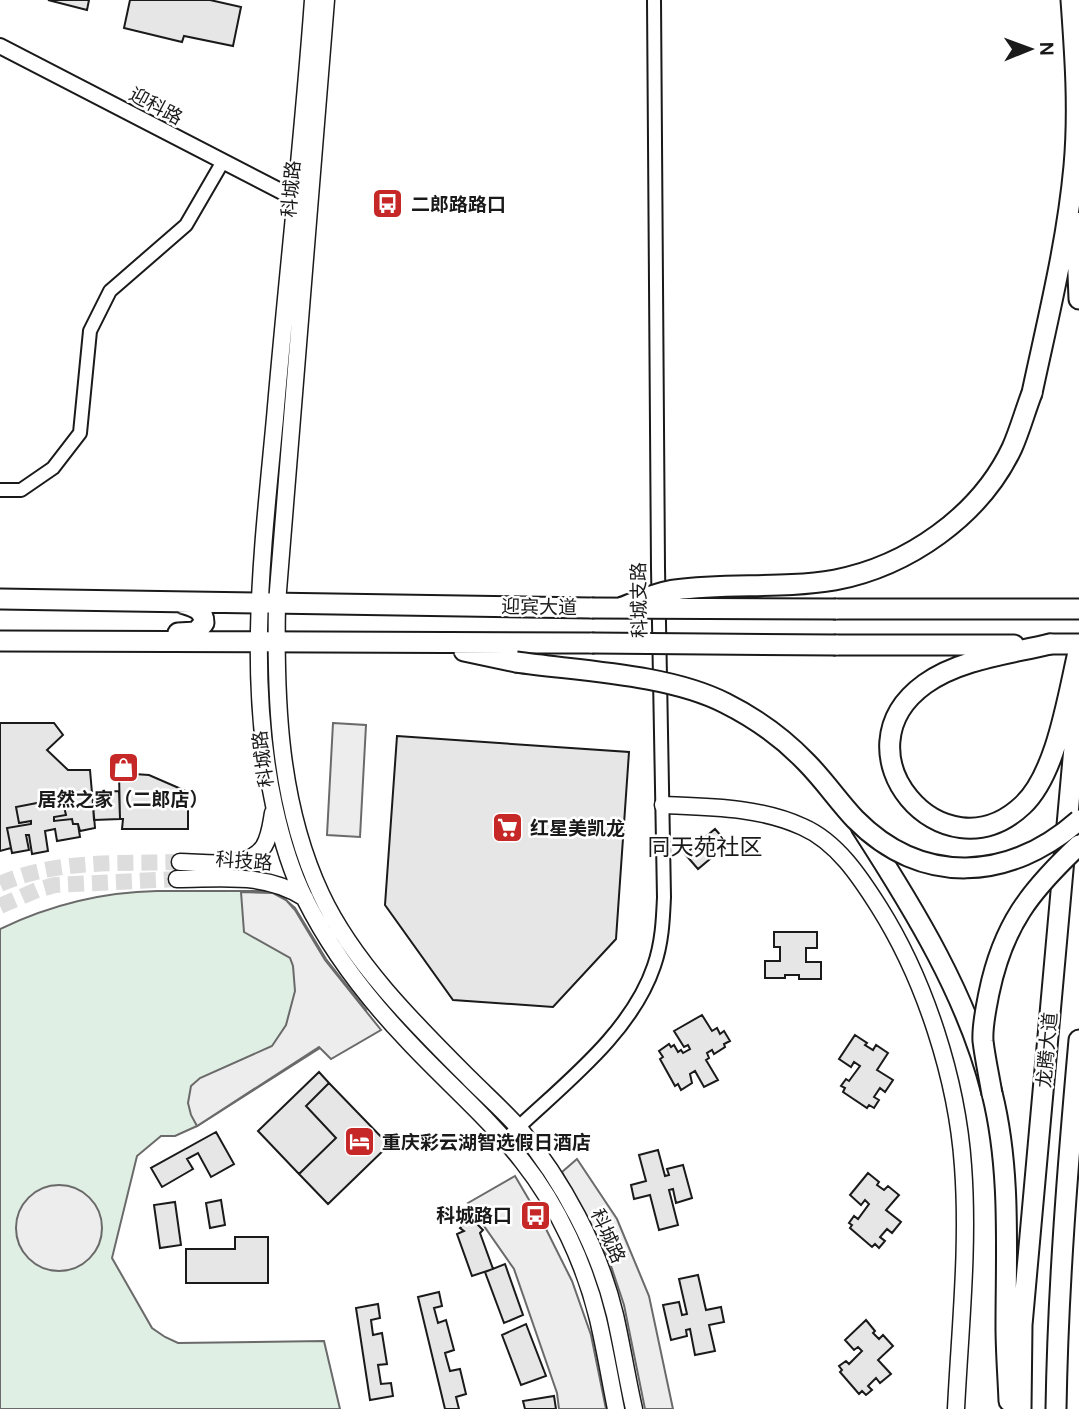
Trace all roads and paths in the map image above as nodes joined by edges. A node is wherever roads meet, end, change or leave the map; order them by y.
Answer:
1 (313, 0) edge
2 (326, 0) edge
3 (654, 0) edge
4 (1071, 0) edge
5 (0, 46) edge
6 (222, 163) junction
7 (1074, 165) junction
8 (294, 198) junction
9 (1079, 299) edge
10 (0, 490) edge
11 (0, 598) edge
12 (178, 602) junction
13 (268, 603) junction
14 (620, 608) junction
15 (1079, 609) edge
16 (0, 641) edge
17 (66, 641) junction
18 (267, 642) junction
19 (425, 643) junction
20 (1050, 644) junction
21 (1079, 646) edge
22 (1074, 701) edge
23 (663, 805) junction
24 (275, 808) junction
25 (856, 820) junction
26 (1079, 820) edge
27 (1079, 845) edge
28 (180, 862) tunnel mouth
29 (177, 879) tunnel mouth
30 (305, 898) junction
31 (1079, 1040) edge
32 (992, 1094) junction
33 (1079, 1109) edge
34 (518, 1127) junction
35 (505, 1140) junction
36 (1068, 1161) junction
37 (616, 1409) edge
38 (634, 1409) edge
39 (956, 1409) edge
40 (1009, 1409) edge
41 (1021, 1409) edge
42 (1056, 1409) edge

1 - 8 main road, 科城路
2 - 13 main road, 科城路
3 - 23 street, 科城支路
4 - 7 main road
5 - 6 street, 迎科路
6 - 8 street, 迎科路
6 - 10 street
7 - 9 main road
7 - 14 main road, bridge
8 - 13 main road, 科城路
11 - 12 main road, 迎宾大道
12 - 13 main road, 迎宾大道
12 - 17 main road
13 - 14 main road, 迎宾大道, bridge
13 - 18 main road, 科城路
14 - 15 main road, 迎宾大道, bridge
16 - 17 main road, 迎宾大道
17 - 18 main road, 迎宾大道
18 - 19 main road, 迎宾大道
18 - 24 main road, 科城路
18 - 34 main road, 科城路
19 - 20 main road, 迎宾大道, bridge
19 - 25 main road, bridge
20 - 21 main road, 迎宾大道
20 - 22 main road
21 - 22 main road
22 - 41 main road, 龙腾大道
23 - 34 street, 科城支路
23 - 39 main road
24 - 28 main road
24 - 30 main road, 科城路
25 - 26 main road, bridge
25 - 32 main road, bridge
27 - 32 main road, bridge
29 - 30 main road, 科技路
30 - 35 main road, 科城路
31 - 36 main road, 龙腾大道
32 - 40 main road
33 - 36 main road
34 - 35 street, 科城支路
34 - 38 main road, 科城路
35 - 37 main road, 科城路
36 - 42 main road, 龙腾大道

